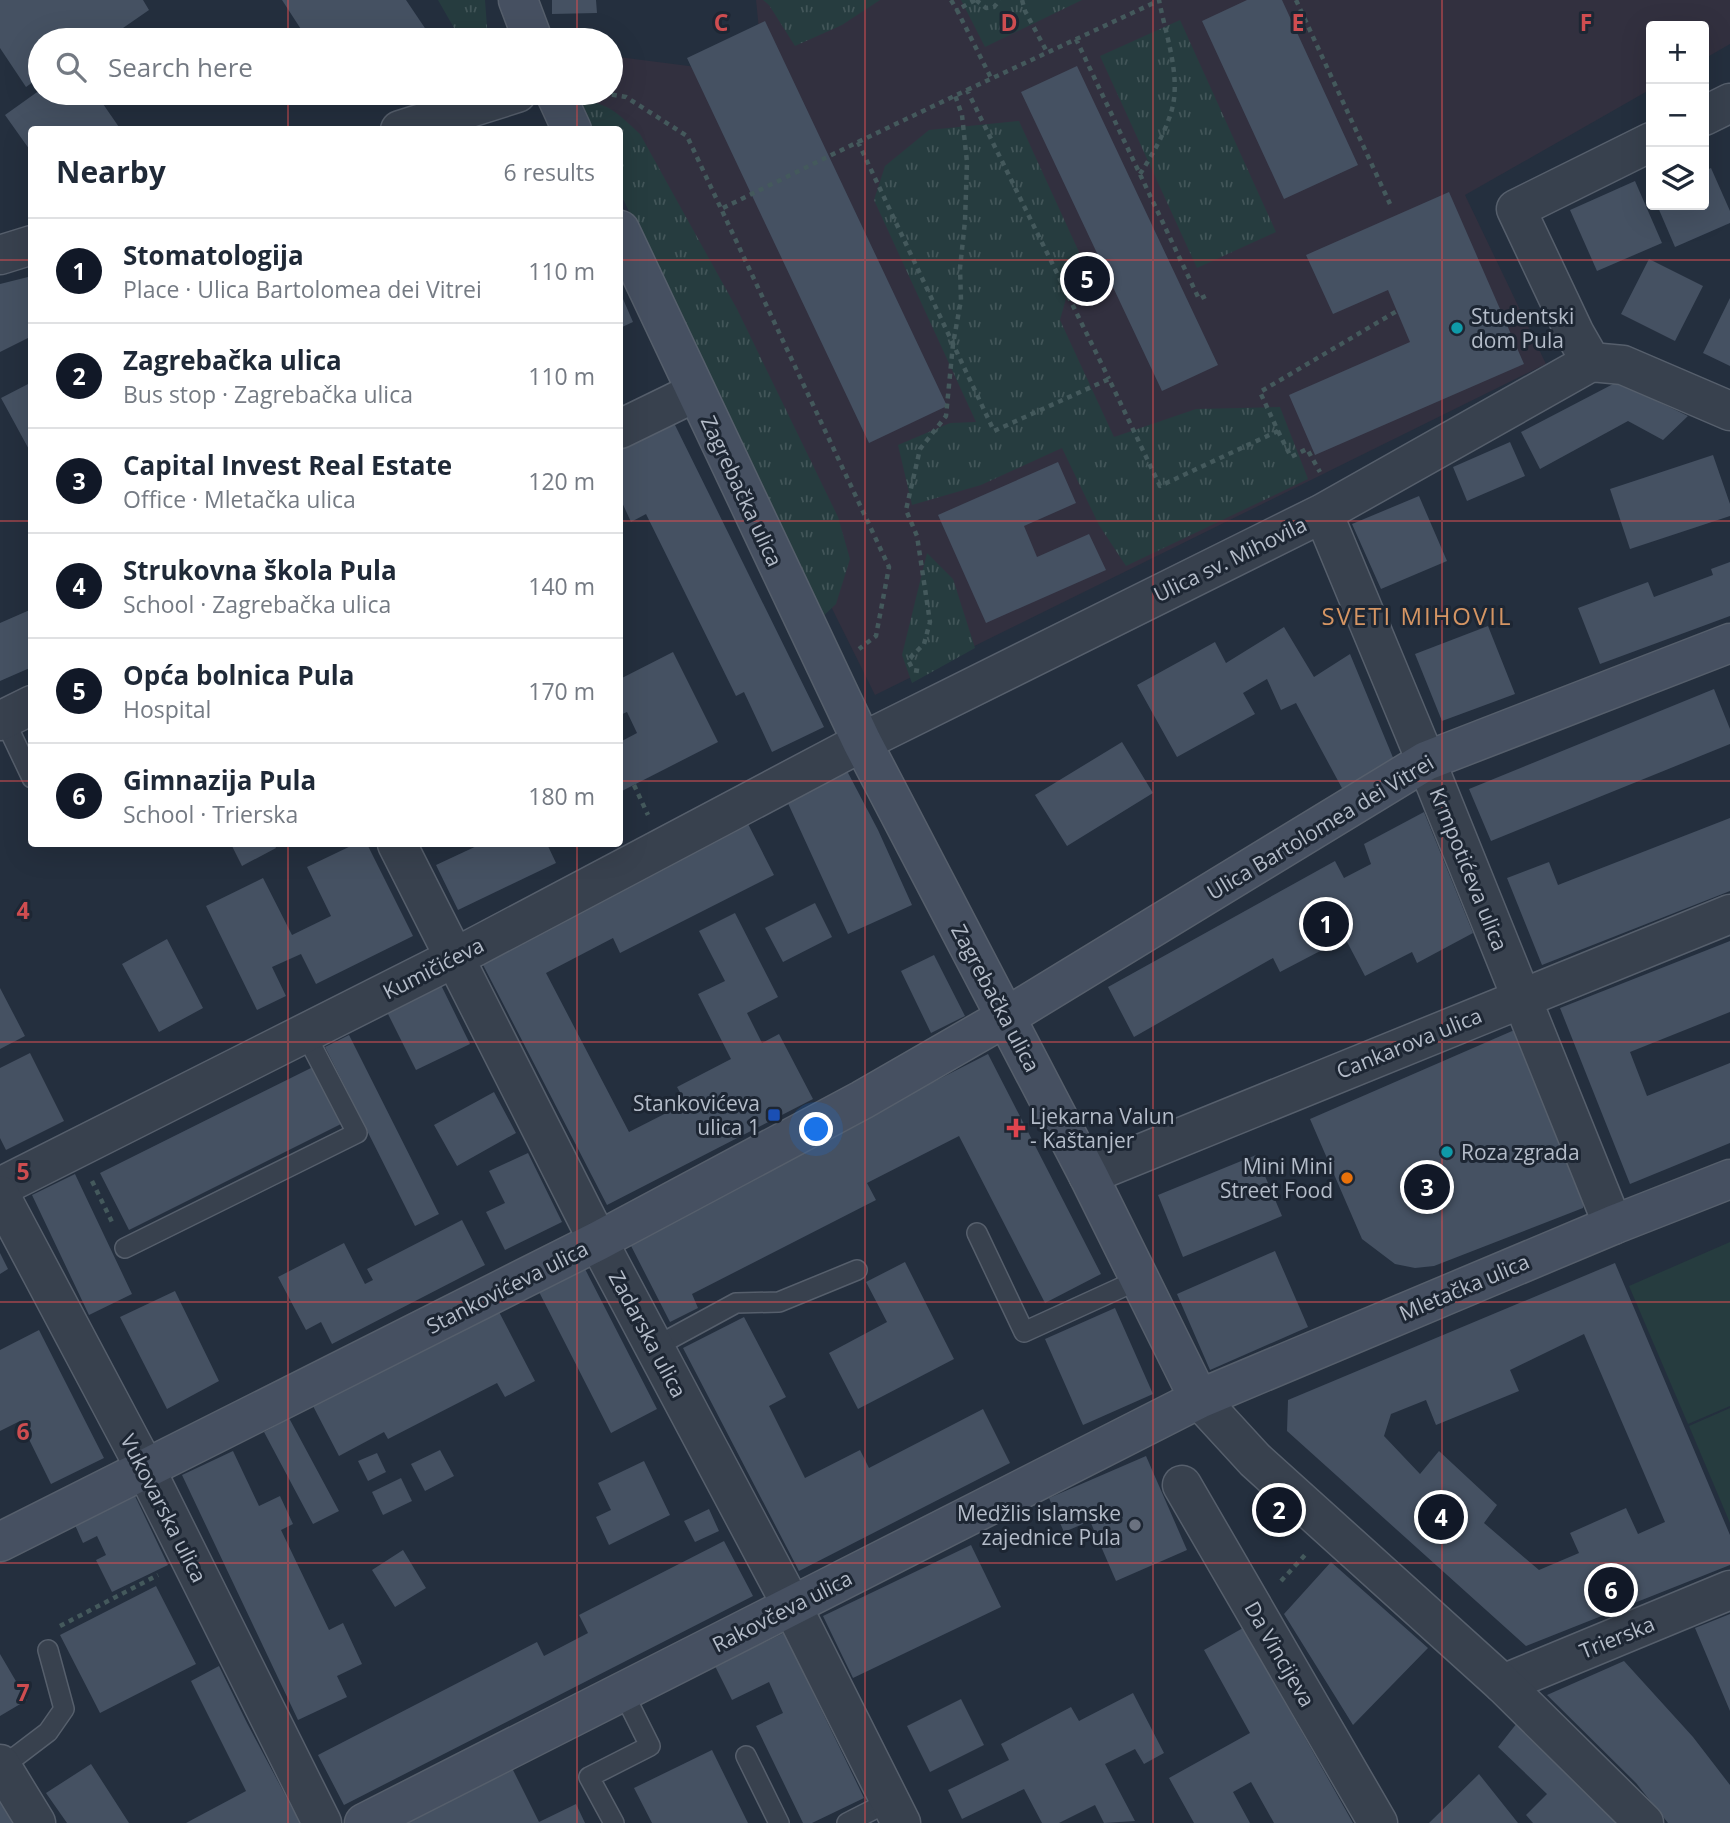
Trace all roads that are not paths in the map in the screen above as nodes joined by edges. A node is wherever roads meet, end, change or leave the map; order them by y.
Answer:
1 (518, 0) edge
2 (528, 28) edge
3 (1730, 103) edge
4 (479, 105) edge
5 (561, 105) edge
6 (1709, 114) edge
7 (413, 126) edge
8 (570, 126) edge
9 (1646, 144) edge
10 (623, 236) edge
11 (28, 246) edge
12 (0, 255) edge
13 (1591, 362) junction
14 (696, 392) junction
15 (1730, 411) edge
16 (623, 428) edge
17 (1322, 513) junction
18 (1730, 643) edge
19 (12, 715) edge
20 (862, 742) junction
21 (1426, 761) junction
22 (28, 765) edge
23 (398, 847) edge
24 (1730, 914) edge
25 (454, 958) junction
26 (1521, 997) junction
27 (1006, 1017) junction
28 (305, 1033) junction
29 (1088, 1175) junction
30 (1730, 1179) edge
31 (0, 1187) edge
32 (0, 1195) edge
33 (1613, 1225) junction
34 (977, 1233) dead end
35 (598, 1241) junction
36 (125, 1248) road end
37 (857, 1270) dead end
38 (1140, 1279) junction
39 (655, 1347) junction
40 (1199, 1399) junction
41 (146, 1470) junction
42 (1182, 1485) dead end
43 (0, 1542) edge
44 (1730, 1590) edge
45 (792, 1606) junction
46 (48, 1650) dead end
47 (1503, 1684) junction
48 (622, 1692) junction
49 (746, 1756) dead end
50 (1, 1765) edge
51 (896, 1812) edge
52 (36, 1823) edge
53 (322, 1823) edge
54 (364, 1823) edge
55 (614, 1823) edge
56 (779, 1823) edge
57 (847, 1823) edge
58 (1378, 1823) edge
59 (1644, 1823) edge

1 - 2 main road
3 - 6 street
4 - 7 street
5 - 8 main road
9 - 13 street
10 - 14 main road, Zagrebačka ulica
11 - 12 street
13 - 15 street
13 - 17 street, Ulica sv. Mihovila
14 - 16 street
14 - 20 main road, Zagrebačka ulica
17 - 20 street, Ulica sv. Mihovila
17 - 21 street, Krmpotićeva ulica
18 - 21 main road, Ulica Bartolomea dei Vitrei
19 - 22 lane
20 - 25 street, Kumičićeva
20 - 27 main road, Zagrebačka ulica
21 - 26 street, Krmpotićeva ulica
21 - 27 main road, Ulica Bartolomea dei Vitrei
23 - 25 street, Zadarska ulica
24 - 26 street, Cankarova ulica
25 - 28 street, Kumičićeva
25 - 35 street, Zadarska ulica
26 - 29 street, Cankarova ulica
26 - 33 street, Krmpotićeva ulica
27 - 29 main road, Zagrebačka ulica
27 - 35 main road, Stankovićeva ulica
28 - 31 street, Kumičićeva
28 - 36 lane
29 - 38 main road, Zagrebačka ulica
30 - 33 main road, Mletačka ulica
32 - 41 street, Vukovarska ulica
33 - 40 main road, Mletačka ulica
34 - 38 lane
35 - 39 street, Zadarska ulica
35 - 41 main road, Stankovićeva ulica
37 - 39 lane
38 - 40 main road, Zagrebačka ulica
39 - 45 street, Zadarska ulica
40 - 45 main road, Rakovčeva ulica
40 - 47 street, Zagrebačka ulica
41 - 43 main road, Stankovićeva ulica
41 - 53 street, Vukovarska ulica
42 - 58 street, Da Vincijeva
44 - 47 street, Trierska
45 - 48 main road, Rakovčeva ulica
45 - 51 street, Zadarska ulica
46 - 50 lane
47 - 59 street, Zagrebačka ulica
48 - 54 main road, Rakovčeva ulica
48 - 55 lane
49 - 56 lane
50 - 52 street
51 - 57 lane

